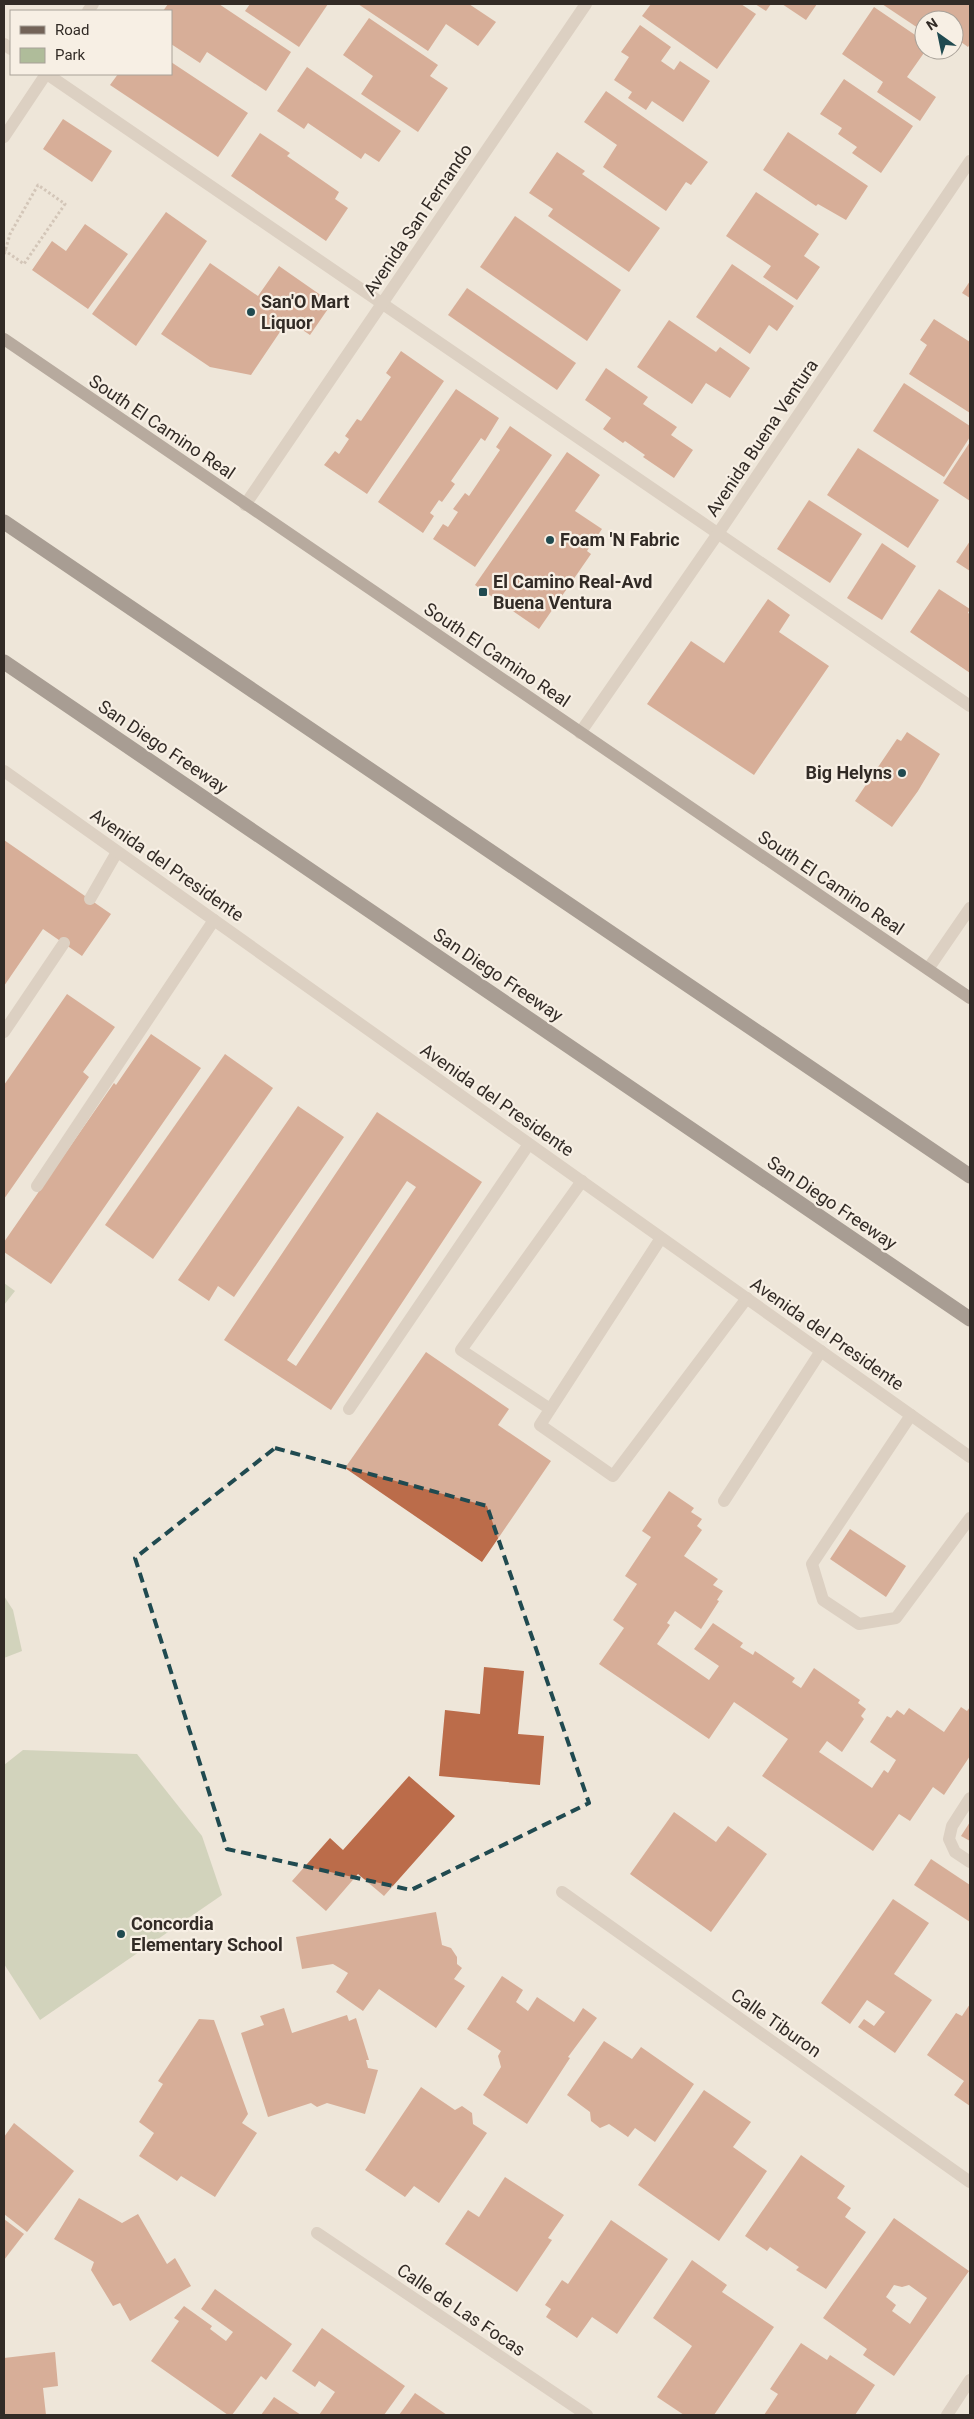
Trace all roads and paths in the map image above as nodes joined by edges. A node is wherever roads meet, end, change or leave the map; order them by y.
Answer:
1 (586, 4) edge
2 (45, 75) edge
3 (47, 75) edge
4 (4, 137) edge
5 (970, 161) edge
6 (4, 250) edge
7 (4, 255) edge
8 (383, 303) junction
9 (4, 339) edge
10 (245, 505) junction
11 (4, 522) edge
12 (719, 532) junction
13 (4, 662) edge
14 (970, 706) edge
15 (580, 733) junction
16 (4, 771) edge
17 (117, 852) junction
18 (90, 899) dead end
19 (970, 908) edge
20 (214, 920) junction
21 (64, 943) dead end
22 (928, 969) junction
23 (970, 998) edge
24 (4, 1032) edge
25 (529, 1144) junction
26 (970, 1176) edge
27 (582, 1182) junction
28 (36, 1186) dead end
29 (661, 1238) junction
30 (747, 1298) junction
31 (970, 1319) edge
32 (821, 1351) junction
33 (349, 1409) dead end
34 (550, 1409) junction
35 (911, 1415) junction
36 (970, 1457) edge
37 (724, 1501) dead end
38 (970, 1518) edge
39 (970, 1798) edge
40 (970, 1862) edge
41 (562, 1892) dead end
42 (970, 2182) edge
43 (317, 2233) dead end
44 (970, 2380) edge
45 (587, 2415) edge
46 (947, 2415) edge

1 - 8 street, Avenida San Fernando
2 - 4 street
3 - 8 street
5 - 12 street, Avenida Buena Ventura
6 - 7 path
8 - 10 street, Avenida San Fernando
8 - 12 street
9 - 10 main road, South El Camino Real
10 - 15 main road, South El Camino Real
11 - 26 highway
12 - 14 street
12 - 15 street, Avenida Buena Ventura
13 - 31 highway, San Diego Freeway
15 - 22 main road, South El Camino Real
16 - 17 street, Avenida del Presidente
17 - 18 street
17 - 20 street, Avenida del Presidente
19 - 22 street
20 - 25 street, Avenida del Presidente
20 - 28 street
21 - 24 street
22 - 23 main road, South El Camino Real
25 - 27 street, Avenida del Presidente
25 - 33 street
27 - 29 street, Avenida del Presidente
27 - 34 street
29 - 30 street, Avenida del Presidente
29 - 34 street
30 - 32 street, Avenida del Presidente
30 - 34 street
32 - 35 street, Avenida del Presidente
32 - 37 street
35 - 36 street, Avenida del Presidente
35 - 38 street
39 - 40 street
41 - 42 street, Calle Tiburon
43 - 45 street, Calle de Las Focas
44 - 46 street

